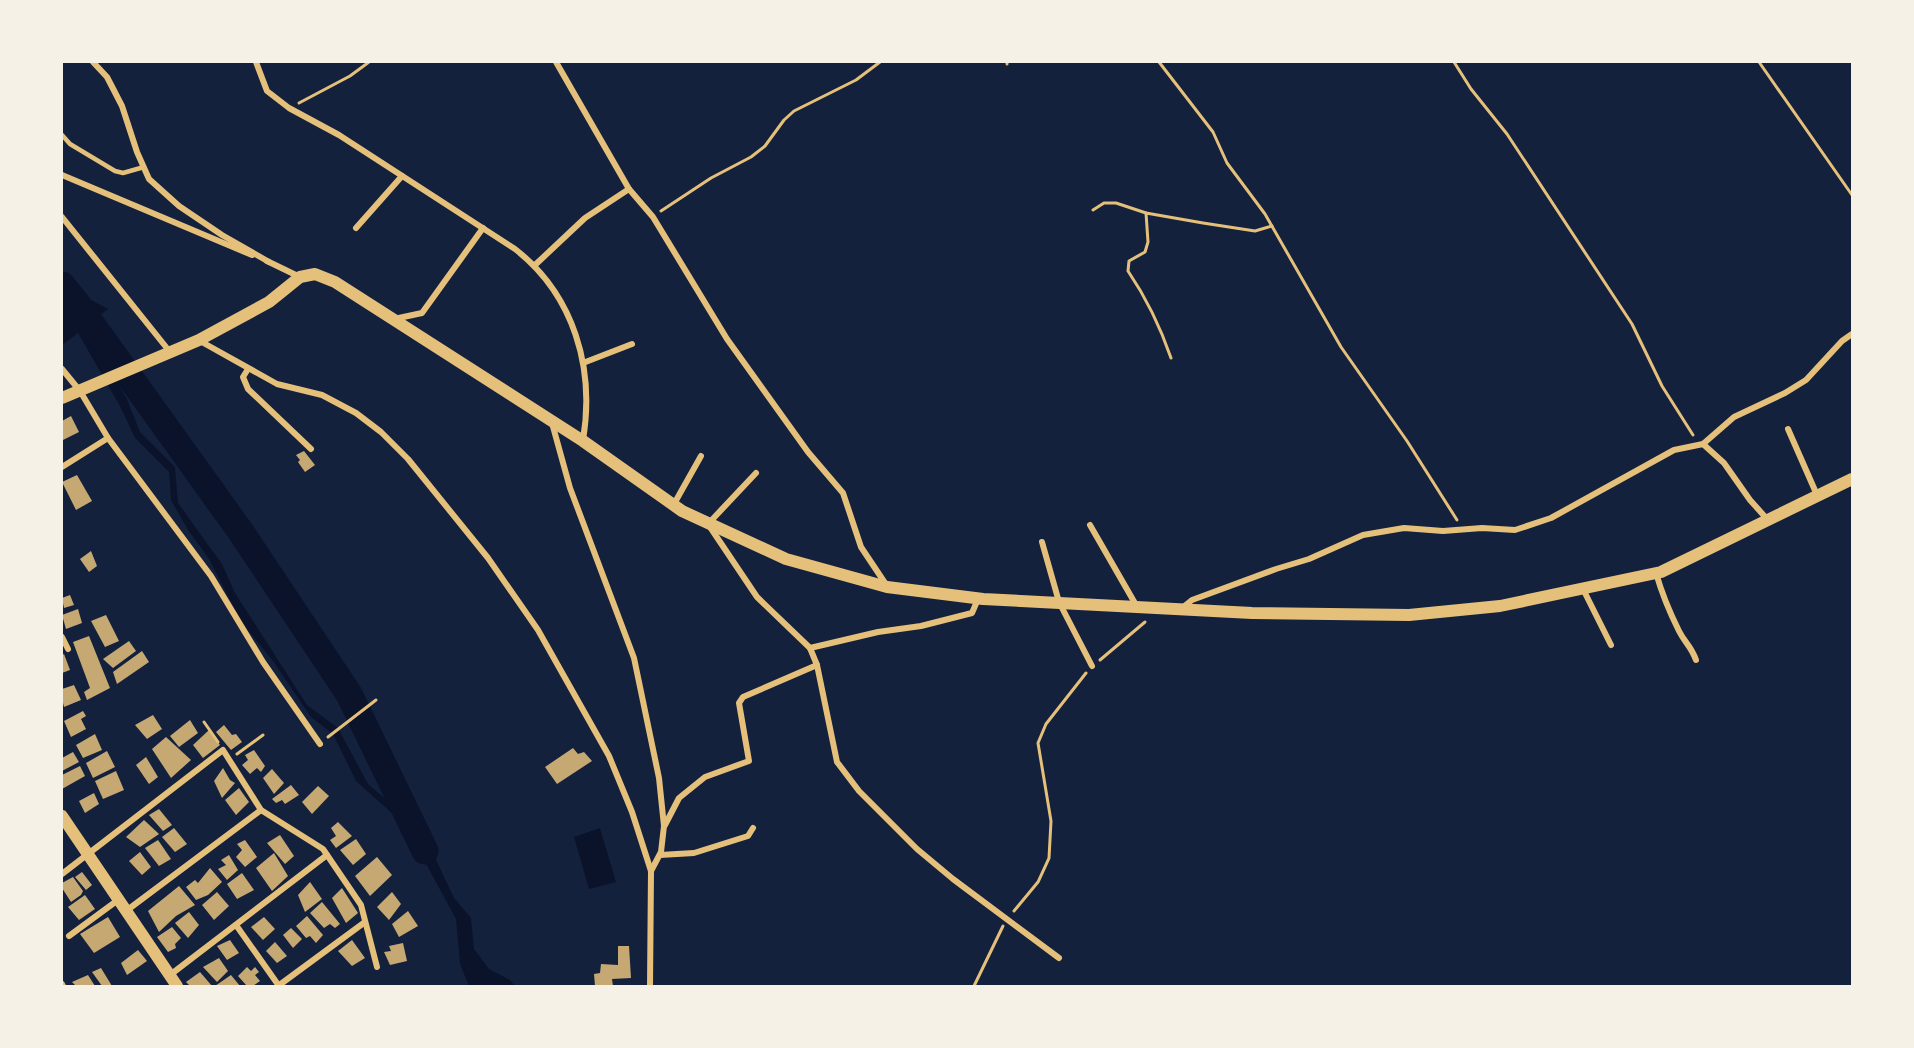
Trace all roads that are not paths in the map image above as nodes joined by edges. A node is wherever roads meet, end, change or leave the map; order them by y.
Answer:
1 (93, 62) edge
2 (256, 62) edge
3 (556, 62) edge
4 (62, 135) edge
5 (144, 167) junction
6 (62, 175) edge
7 (402, 176) junction
8 (629, 189) junction
9 (62, 217) edge
10 (356, 228) dead end
11 (483, 228) junction
12 (269, 262) junction
13 (535, 265) junction
14 (300, 277) junction
15 (394, 320) junction
16 (1852, 334) edge
17 (199, 340) junction
18 (632, 344) dead end
19 (168, 354) junction
20 (583, 363) junction
21 (62, 369) edge
22 (248, 369) junction
23 (80, 392) junction
24 (62, 398) edge
25 (551, 421) junction
26 (1788, 429) dead end
27 (108, 438) junction
28 (583, 441) junction
29 (1703, 444) junction
30 (312, 449) dead end
31 (701, 456) dead end
32 (62, 467) edge
33 (756, 473) dead end
34 (1852, 479) edge
35 (1817, 495) junction
36 (673, 505) junction
37 (1767, 519) junction
38 (708, 524) junction
39 (1090, 525) dead end
40 (1042, 542) dead end
41 (1656, 573) junction
42 (887, 587) junction
43 (1583, 588) junction
44 (978, 598) junction
45 (1059, 602) junction
46 (1136, 605) junction
47 (1182, 608) junction
48 (62, 637) edge
49 (1611, 645) dead end
50 (810, 648) junction
51 (68, 649) dead end
52 (1696, 660) dead end
53 (817, 665) junction
54 (1092, 666) road end
55 (320, 744) road end
56 (261, 810) junction
57 (62, 816) edge
58 (664, 826) junction
59 (753, 828) dead end
60 (86, 854) junction
61 (327, 855) junction
62 (660, 855) junction
63 (651, 871) junction
64 (62, 874) edge
65 (117, 900) junction
66 (126, 912) junction
67 (365, 922) junction
68 (236, 925) junction
69 (69, 936) dead end
70 (1059, 958) dead end
71 (377, 967) dead end
72 (169, 975) junction
73 (278, 986) edge
74 (177, 987) edge
75 (650, 987) edge

1 - 5 street
2 - 7 street
3 - 8 street
4 - 5 lane
5 - 12 street
6 - 12 street
7 - 10 street
7 - 11 street
8 - 13 street
8 - 42 street
9 - 19 street
11 - 13 street
11 - 15 street
12 - 14 street
13 - 20 street
14 - 15 main road
14 - 17 main road
15 - 25 main road
16 - 29 street
17 - 19 main road
17 - 22 street
18 - 20 street
19 - 23 main road
20 - 28 street
21 - 23 street
22 - 30 street
22 - 63 street
23 - 24 main road
23 - 27 street
25 - 28 main road
25 - 58 street
26 - 35 street
27 - 32 street
27 - 55 street
28 - 36 main road
29 - 37 street
29 - 47 street
31 - 36 street
33 - 38 street
34 - 35 main road
35 - 37 main road
36 - 38 main road
37 - 41 main road
38 - 42 main road
38 - 50 street
39 - 46 street
40 - 45 street
41 - 43 main road
41 - 52 street
42 - 44 main road
43 - 47 main road
43 - 49 street
44 - 45 main road
44 - 50 street
45 - 46 main road
45 - 54 street
46 - 47 main road
48 - 51 street
50 - 53 street
53 - 58 street
53 - 70 street
56 - 60 street
56 - 61 street
56 - 66 street
57 - 60 main road
58 - 62 street
59 - 62 street
60 - 64 street
60 - 65 main road
61 - 67 street
61 - 68 street
62 - 63 street
63 - 75 street
65 - 66 main road
65 - 69 street
66 - 72 main road
67 - 71 street
67 - 73 street
68 - 72 street
68 - 73 street
72 - 74 main road

